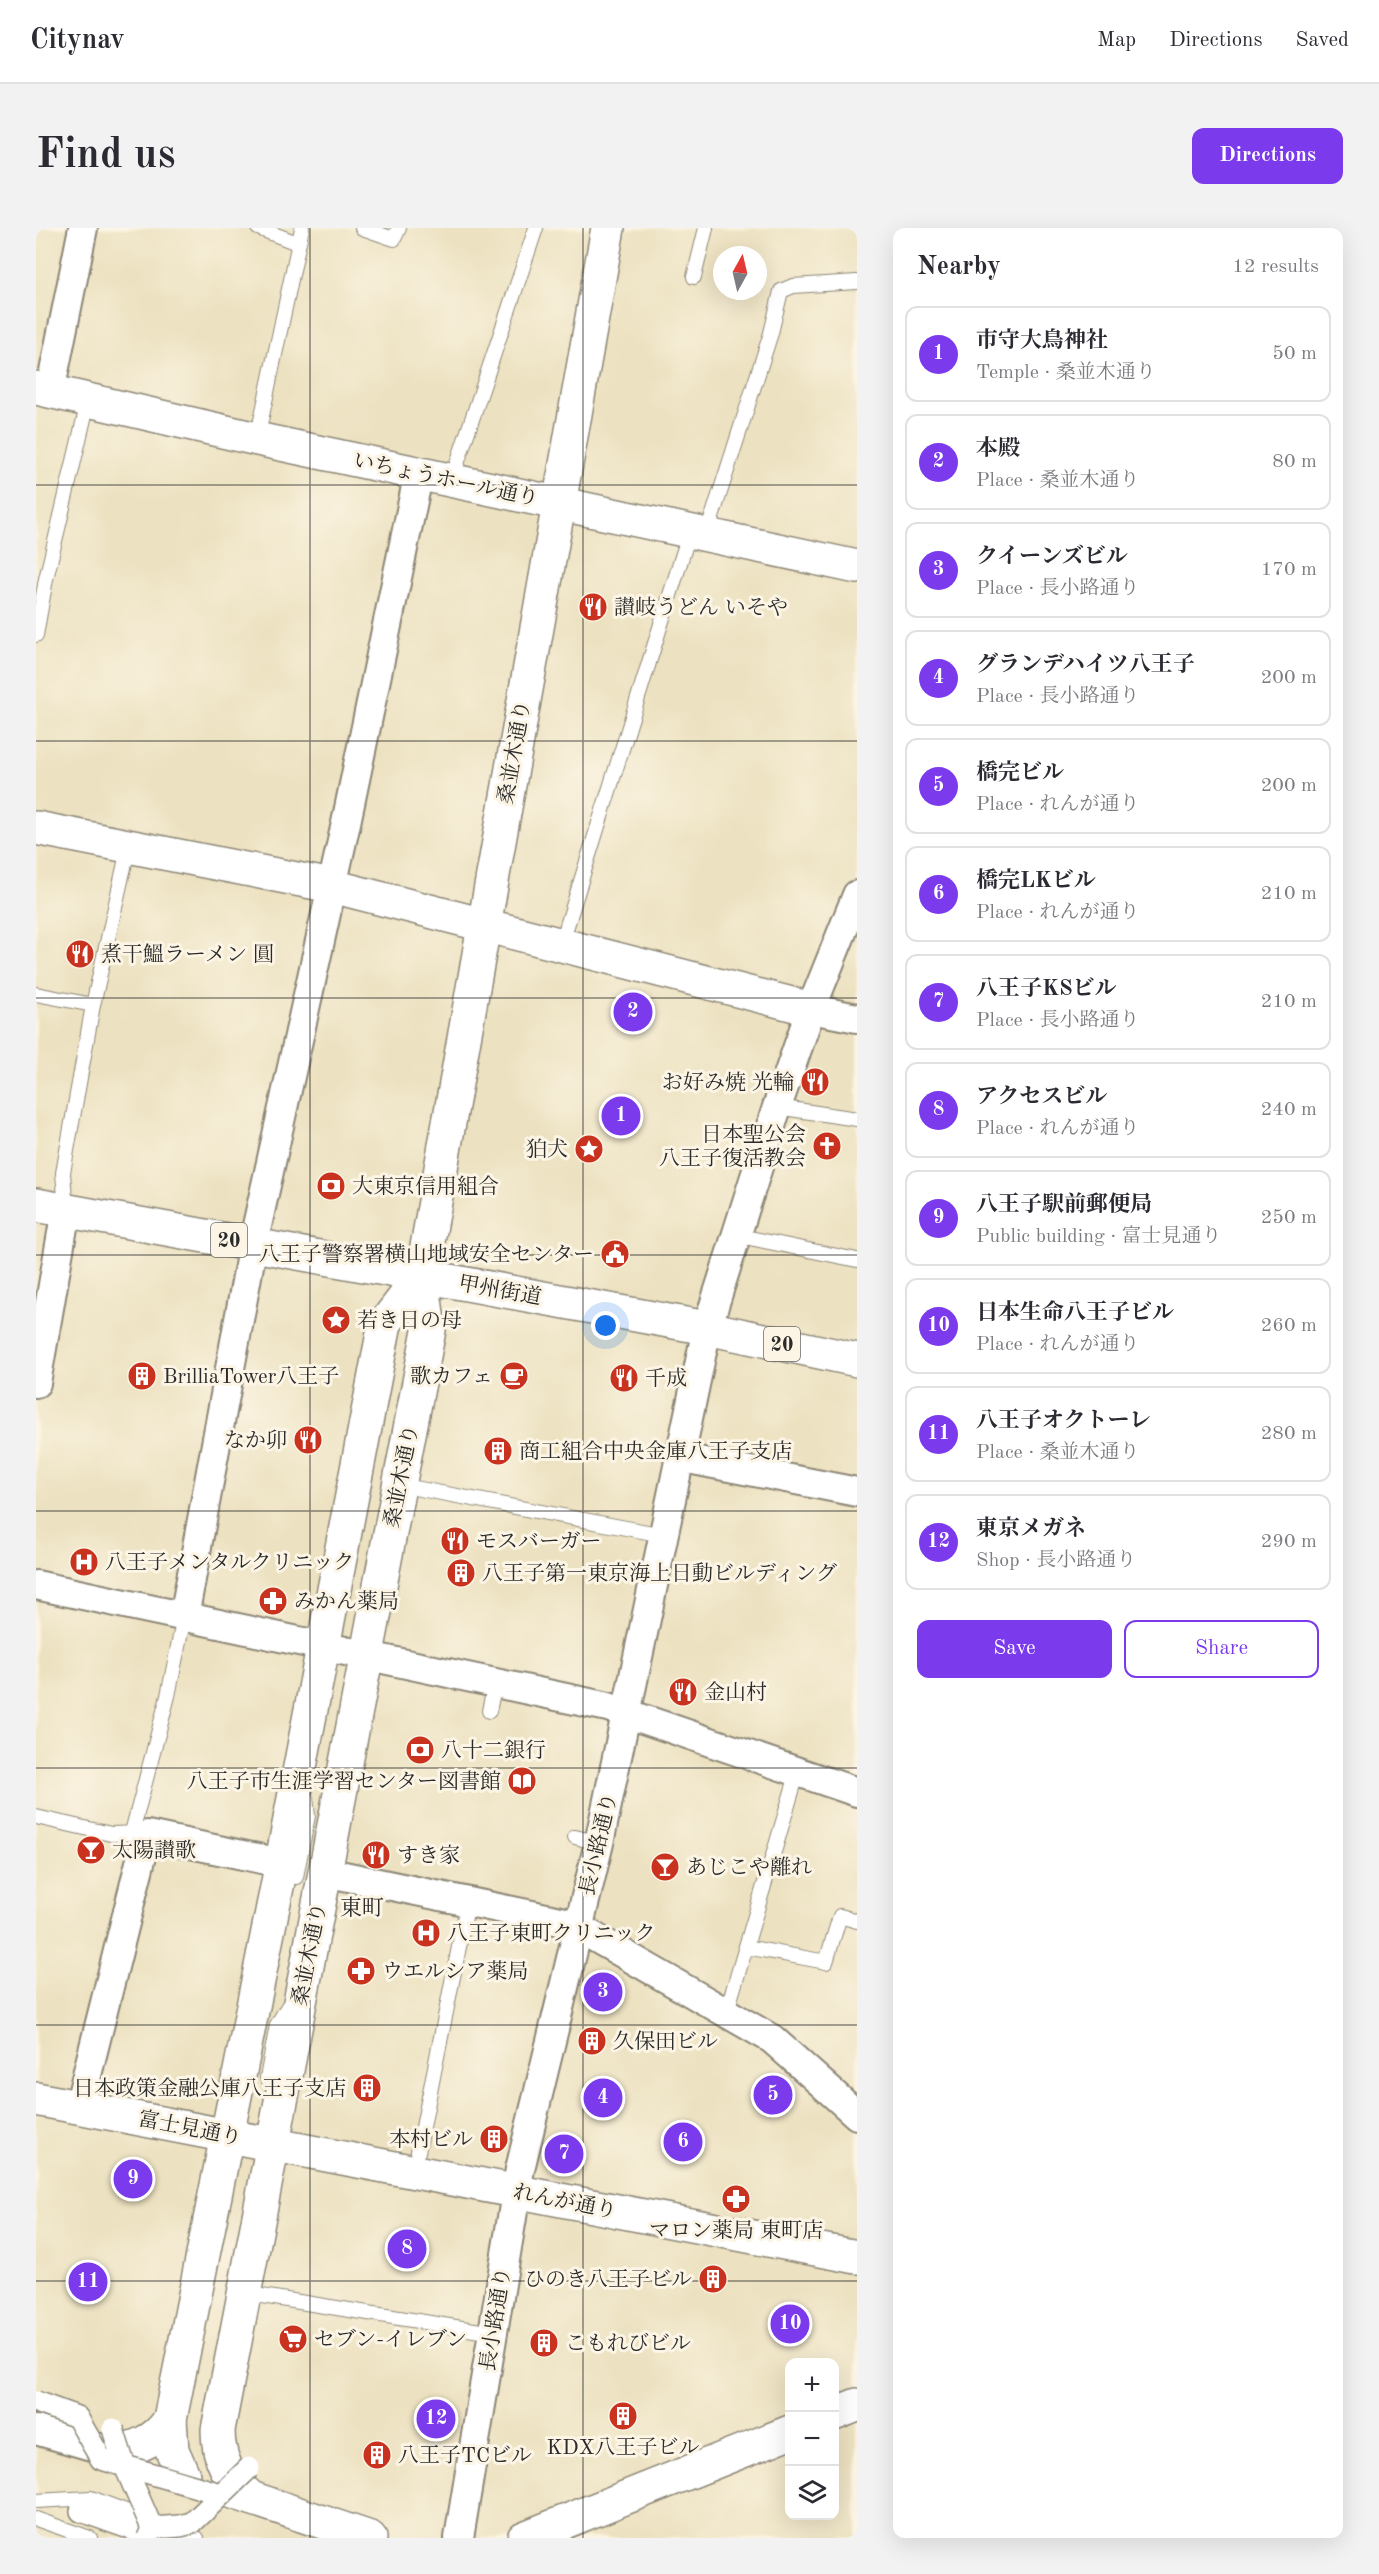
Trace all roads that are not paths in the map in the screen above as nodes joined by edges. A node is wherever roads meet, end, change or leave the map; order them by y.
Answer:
1 (83, 228) edge
2 (258, 228) edge
3 (302, 228) edge
4 (362, 228) edge
5 (399, 228) edge
6 (536, 228) edge
7 (608, 228) edge
8 (706, 228) edge
9 (297, 243) junction
10 (694, 277) dead end
11 (857, 282) edge
12 (43, 390) edge
13 (88, 402) junction
14 (257, 439) junction
15 (419, 472) junction
16 (452, 479) junction
17 (558, 504) junction
18 (699, 531) junction
19 (857, 567) edge
20 (36, 635) edge
21 (36, 828) edge
22 (129, 845) junction
23 (332, 886) junction
24 (857, 895) edge
25 (484, 924) junction
26 (561, 945) junction
27 (36, 994) edge
28 (93, 1005) junction
29 (811, 1009) junction
30 (857, 1018) edge
31 (777, 1107) junction
32 (857, 1119) edge
33 (51, 1207) edge
34 (735, 1235) junction
35 (253, 1244) junction
36 (857, 1260) edge
37 (422, 1275) junction
38 (707, 1328) junction
39 (857, 1359) edge
40 (36, 1383) edge
41 (678, 1456) junction
42 (399, 1485) junction
43 (857, 1492) edge
44 (663, 1535) junction
45 (36, 1585) edge
46 (184, 1617) junction
47 (322, 1648) junction
48 (366, 1656) junction
49 (495, 1683) junction
50 (489, 1711) dead end
51 (627, 1712) junction
52 (798, 1771) junction
53 (857, 1792) edge
54 (36, 1817) edge
55 (139, 1833) junction
56 (301, 1871) junction
57 (468, 1902) junction
58 (857, 1921) edge
59 (579, 1929) junction
60 (746, 1947) junction
61 (304, 1982) junction
62 (726, 2014) junction
63 (267, 2078) dead end
64 (36, 2099) edge
65 (79, 2107) junction
66 (857, 2115) edge
67 (227, 2135) junction
68 (273, 2144) junction
69 (416, 2161) junction
70 (516, 2191) junction
71 (857, 2257) edge
72 (243, 2293) junction
73 (493, 2333) junction
74 (36, 2402) edge
75 (857, 2405) edge
76 (839, 2412) edge
77 (170, 2420) junction
78 (36, 2430) edge
79 (785, 2434) edge
80 (115, 2448) junction
81 (178, 2479) junction
82 (240, 2487) junction
83 (138, 2495) junction
84 (36, 2501) edge
85 (81, 2511) dead end
86 (202, 2514) junction
87 (36, 2519) edge
88 (152, 2535) edge
89 (90, 2538) edge
90 (197, 2538) edge
91 (370, 2538) edge
92 (459, 2538) edge
93 (524, 2538) edge

1 - 12 street
2 - 9 lane
3 - 9 lane
4 - 5 lane
6 - 16 lane
7 - 17 main road, 桑並木通り
8 - 10 lane
9 - 14 lane
11 - 18 lane
12 - 13 main road, いちょうホール通り
13 - 14 main road, いちょうホール通り
13 - 20 lane
14 - 15 main road, いちょうホール通り
15 - 16 main road, いちょうホール通り
15 - 23 street
16 - 17 main road, いちょうホール通り
17 - 18 main road, いちょうホール通り
17 - 25 main road, 桑並木通り
18 - 19 main road, いちょうホール通り
18 - 26 lane
21 - 22 main road
22 - 23 main road
22 - 28 lane
23 - 25 main road
23 - 35 street
24 - 29 street, 長小路通り
25 - 26 main road
25 - 37 main road, 桑並木通り
26 - 29 main road
27 - 28 lane
28 - 33 lane
29 - 30 street
29 - 31 street, 長小路通り
31 - 32 lane
31 - 34 street, 長小路通り
33 - 35 main road, 甲州街道 / 20
33 - 40 street
34 - 36 lane
34 - 38 street, 長小路通り
35 - 37 main road, 甲州街道 / 20
35 - 46 street
37 - 38 main road, 甲州街道 / 20
37 - 42 main road, 桑並木通り
37 - 47 main road, 桑並木通り
38 - 39 main road, 甲州街道 / 20
38 - 41 street, 長小路通り
41 - 43 street
41 - 44 street, 長小路通り
42 - 44 lane
42 - 48 main road, 桑並木通り
44 - 51 street, 長小路通り
45 - 46 street
46 - 47 street
46 - 55 lane
47 - 48 street
47 - 56 main road, 桑並木通り
48 - 49 street
48 - 56 main road, 桑並木通り
49 - 50 lane
49 - 51 street
51 - 52 street
51 - 59 street, 長小路通り
52 - 53 street
52 - 60 lane
54 - 55 lane
55 - 56 street
55 - 65 street
56 - 57 street
56 - 61 main road, 桑並木通り
56 - 67 main road, 桑並木通り
57 - 59 street
57 - 69 lane
58 - 60 lane
59 - 62 street
59 - 70 street, 長小路通り
60 - 62 lane
61 - 63 lane
61 - 68 main road, 桑並木通り
62 - 66 street
64 - 65 main road, 富士見通り
65 - 67 main road, 富士見通り
67 - 68 main road, 富士見通り
67 - 77 main road, 桑並木通り
68 - 69 main road, れんが通り
68 - 72 main road, 桑並木通り
69 - 70 main road, れんが通り
70 - 71 main road, れんが通り
70 - 73 street, 長小路通り
72 - 73 lane
72 - 82 main road, 桑並木通り
73 - 92 street, 長小路通り
74 - 80 street, bridge
75 - 76 main road
77 - 80 main road
77 - 81 main road, 桑並木通り
78 - 80 street
79 - 93 main road
80 - 81 main road
80 - 83 street, bridge
81 - 82 main road
81 - 83 street, bridge
81 - 86 street, bridge
82 - 86 street, bridge
82 - 91 main road, 桑並木通り
83 - 88 street, bridge
84 - 90 lane
85 - 88 street
86 - 88 street, bridge
87 - 89 lane

